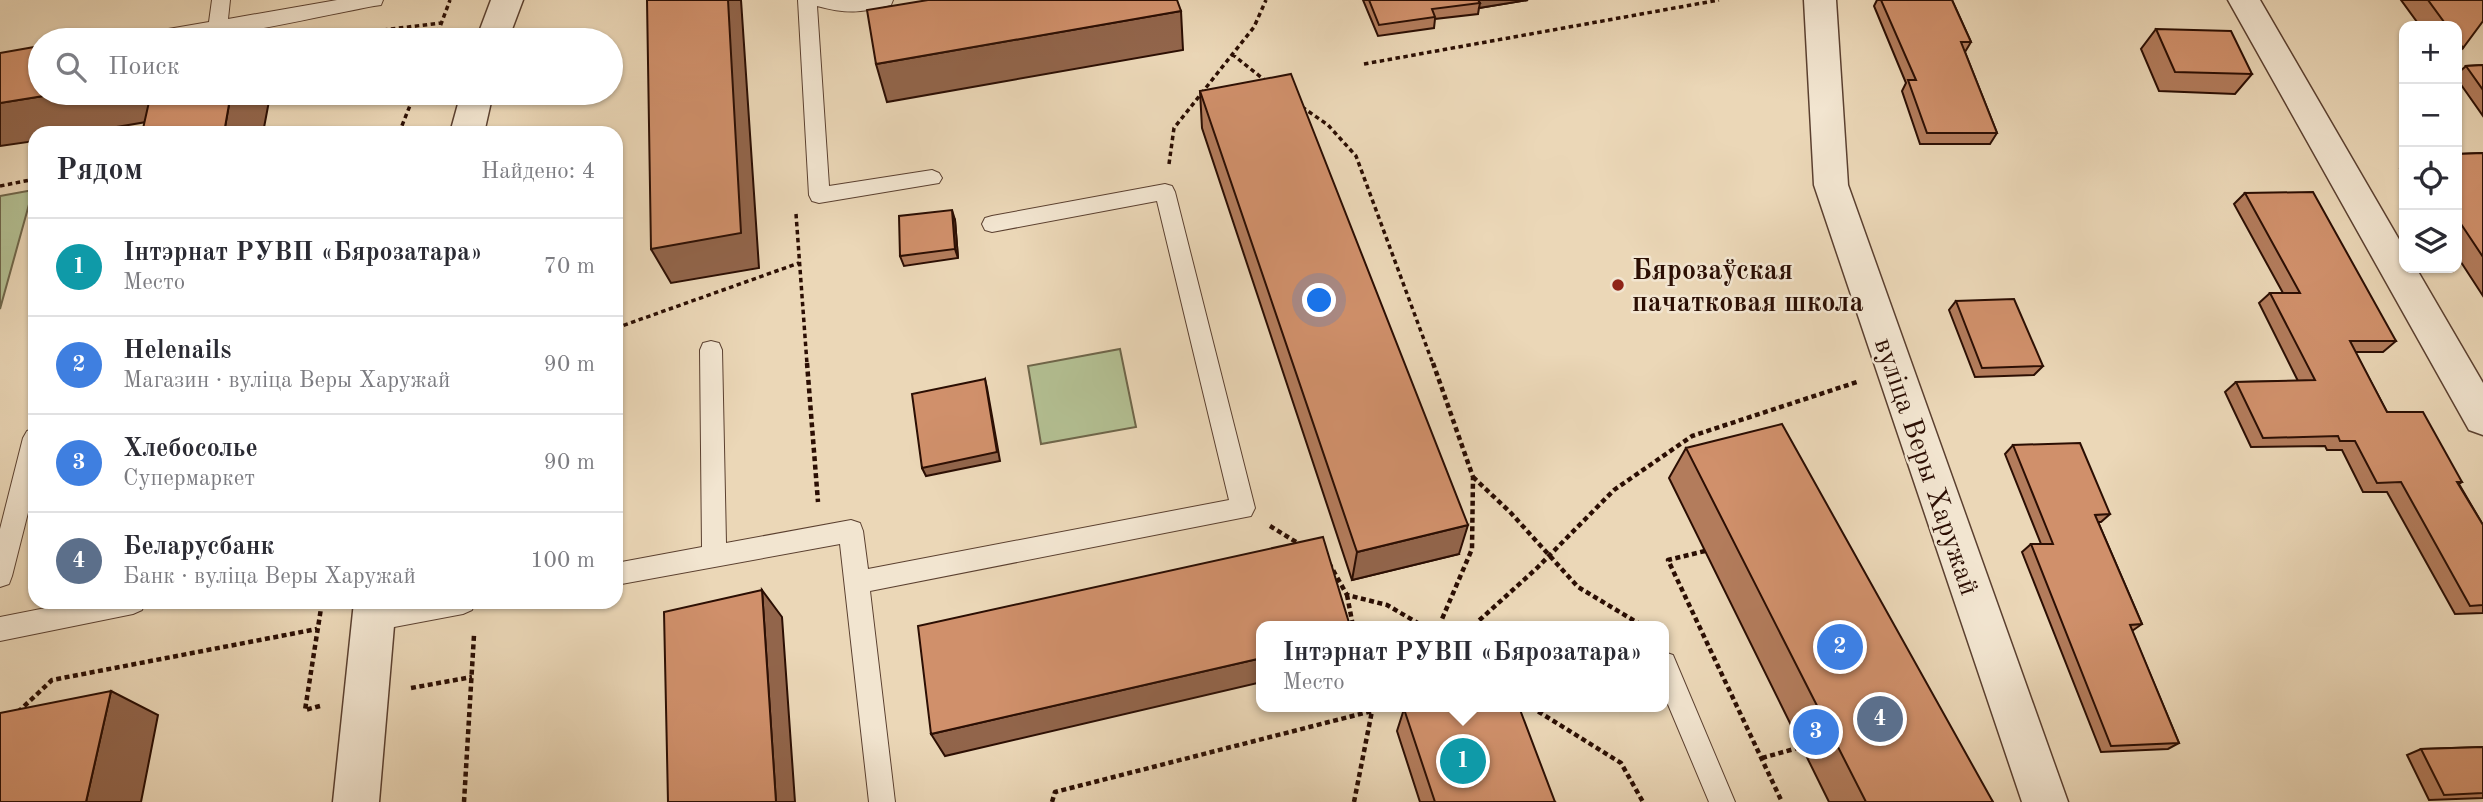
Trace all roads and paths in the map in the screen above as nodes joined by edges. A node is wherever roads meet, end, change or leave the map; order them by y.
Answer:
1 (221, 0) edge
2 (374, 0) edge
3 (450, 0) edge
4 (507, 0) edge
5 (807, 0) edge
6 (818, 0) edge
7 (884, 0) edge
8 (1266, 0) edge
9 (1719, 0) edge
10 (1819, 0) edge
11 (2244, 0) edge
12 (216, 28) edge
13 (221, 28) edge
14 (440, 28) edge
15 (496, 28) edge
16 (1232, 54) junction
17 (1364, 64) dead end
18 (1272, 87) edge
19 (1295, 102) edge
20 (410, 105) edge
21 (474, 105) edge
22 (402, 126) edge
23 (469, 126) edge
24 (932, 178) dead end
25 (28, 180) edge
26 (0, 186) edge
27 (1165, 192) junction
28 (795, 207) dead end
29 (992, 224) dead end
30 (799, 263) junction
31 (623, 325) edge
32 (711, 351) dead end
33 (1868, 379) dead end
34 (2483, 418) edge
35 (28, 466) edge
36 (1472, 477) junction
37 (1243, 508) junction
38 (820, 537) junction
39 (1309, 551) edge
40 (1705, 551) dead end
41 (1549, 554) junction
42 (714, 556) junction
43 (1320, 558) edge
44 (623, 573) edge
45 (0, 576) edge
46 (858, 582) junction
47 (1347, 595) junction
48 (99, 609) edge
49 (321, 609) edge
50 (394, 609) edge
51 (374, 611) edge
52 (1352, 621) edge
53 (1414, 621) edge
54 (1441, 621) edge
55 (1477, 621) edge
56 (1635, 621) edge
57 (475, 627) dead end
58 (0, 629) edge
59 (317, 629) junction
60 (1669, 676) edge
61 (305, 710) dead end
62 (1360, 712) edge
63 (1370, 712) edge
64 (1539, 712) edge
65 (9, 722) edge
66 (1801, 747) dead end
67 (1762, 758) junction
68 (356, 802) edge
69 (464, 802) edge
70 (882, 802) edge
71 (1052, 802) edge
72 (1354, 802) edge
73 (1643, 802) edge
74 (1722, 802) edge
75 (1782, 802) edge
76 (2045, 802) edge

1 - 12 lane
2 - 13 lane
3 - 14 path
4 - 15 street
5 - 24 lane
6 - 7 lane
8 - 16 path
9 - 17 path
10 - 76 street, вуліца Веры Харужай
11 - 34 street
16 - 18 path
16 - 27 path
19 - 36 path
20 - 22 path
21 - 23 street
25 - 26 path
27 - 29 lane
27 - 37 lane
28 - 30 path
30 - 31 path
30 - 38 path
32 - 42 lane
33 - 41 path
35 - 45 lane
36 - 41 path
36 - 54 path
37 - 39 path
37 - 46 lane
38 - 42 lane
38 - 46 lane
40 - 67 path
41 - 55 path
41 - 56 path
42 - 44 lane
43 - 47 path
46 - 70 lane
47 - 52 path
47 - 53 path
48 - 58 lane
49 - 59 path
50 - 51 lane
51 - 68 street
57 - 69 path
59 - 61 path
59 - 65 path
60 - 74 lane
62 - 71 path
63 - 72 path
64 - 73 path
66 - 67 path
67 - 75 path

